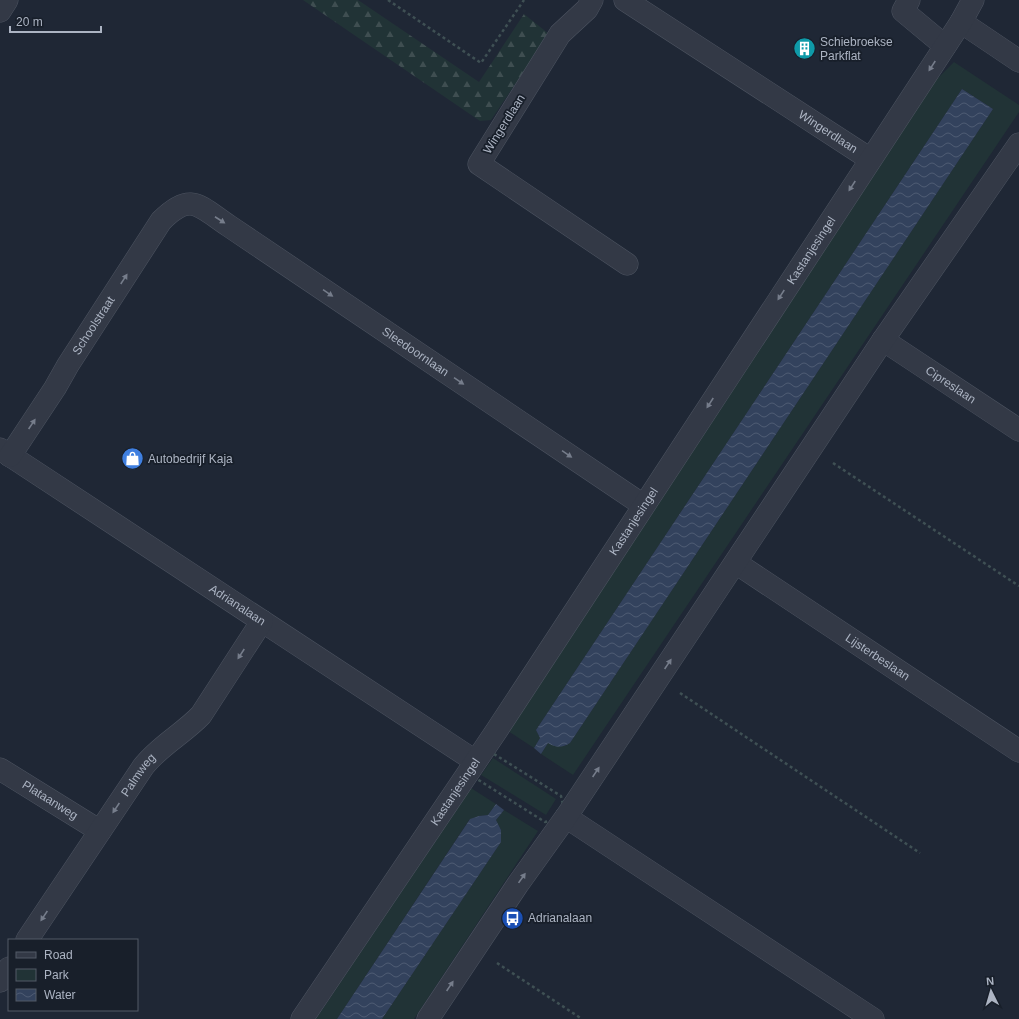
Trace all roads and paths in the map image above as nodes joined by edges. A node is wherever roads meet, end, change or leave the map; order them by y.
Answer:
1 (7, 0) edge
2 (388, 0) edge
3 (524, 0) edge
4 (592, 0) edge
5 (625, 0) edge
6 (909, 0) edge
7 (973, 0) edge
8 (0, 11) edge
9 (961, 22) junction
10 (945, 46) junction
11 (1019, 61) edge
12 (1019, 144) edge
13 (870, 159) junction
14 (186, 204) joint
15 (627, 264) dead end
16 (883, 340) junction
17 (1019, 430) edge
18 (811, 448) junction
19 (5, 453) edge
20 (643, 505) junction
21 (736, 562) junction
22 (1019, 586) edge
23 (262, 621) junction
24 (680, 692) dead end
25 (1019, 751) edge
26 (482, 764) junction
27 (0, 769) edge
28 (561, 796) dead end
29 (566, 817) junction
30 (545, 822) dead end
31 (100, 831) junction
32 (920, 853) dead end
33 (29, 939) edge
34 (496, 962) dead end
35 (8, 969) edge
36 (0, 981) edge
37 (302, 1019) edge
38 (428, 1019) edge
39 (582, 1019) edge
40 (873, 1019) edge

1 - 8 street
2 - 3 path
4 - 15 street, Wingerdlaan
5 - 13 street, Wingerdlaan
6 - 10 street
7 - 9 street, Kastanjesingel
9 - 10 street, Kastanjesingel
9 - 11 street
10 -> 13 street, Kastanjesingel
12 - 16 street
13 -> 20 street, Kastanjesingel
19 -> 14 street, Schoolstraat
14 -> 20 street, Sleedoornlaan
16 - 17 street, Cipreslaan
16 - 18 street
18 - 21 street
18 - 22 path
19 - 23 street, Adrianalaan
20 - 26 street, Kastanjesingel
21 - 25 street, Lijsterbeslaan
29 -> 21 street
23 - 26 street, Adrianalaan
23 -> 31 street, Palmweg
24 - 32 path
26 - 28 path
26 - 30 path
26 - 37 street, Kastanjesingel
27 - 31 street, Plataanweg
38 -> 29 street
29 - 40 street
31 -> 33 street, Palmweg
34 - 39 path
35 - 36 street

